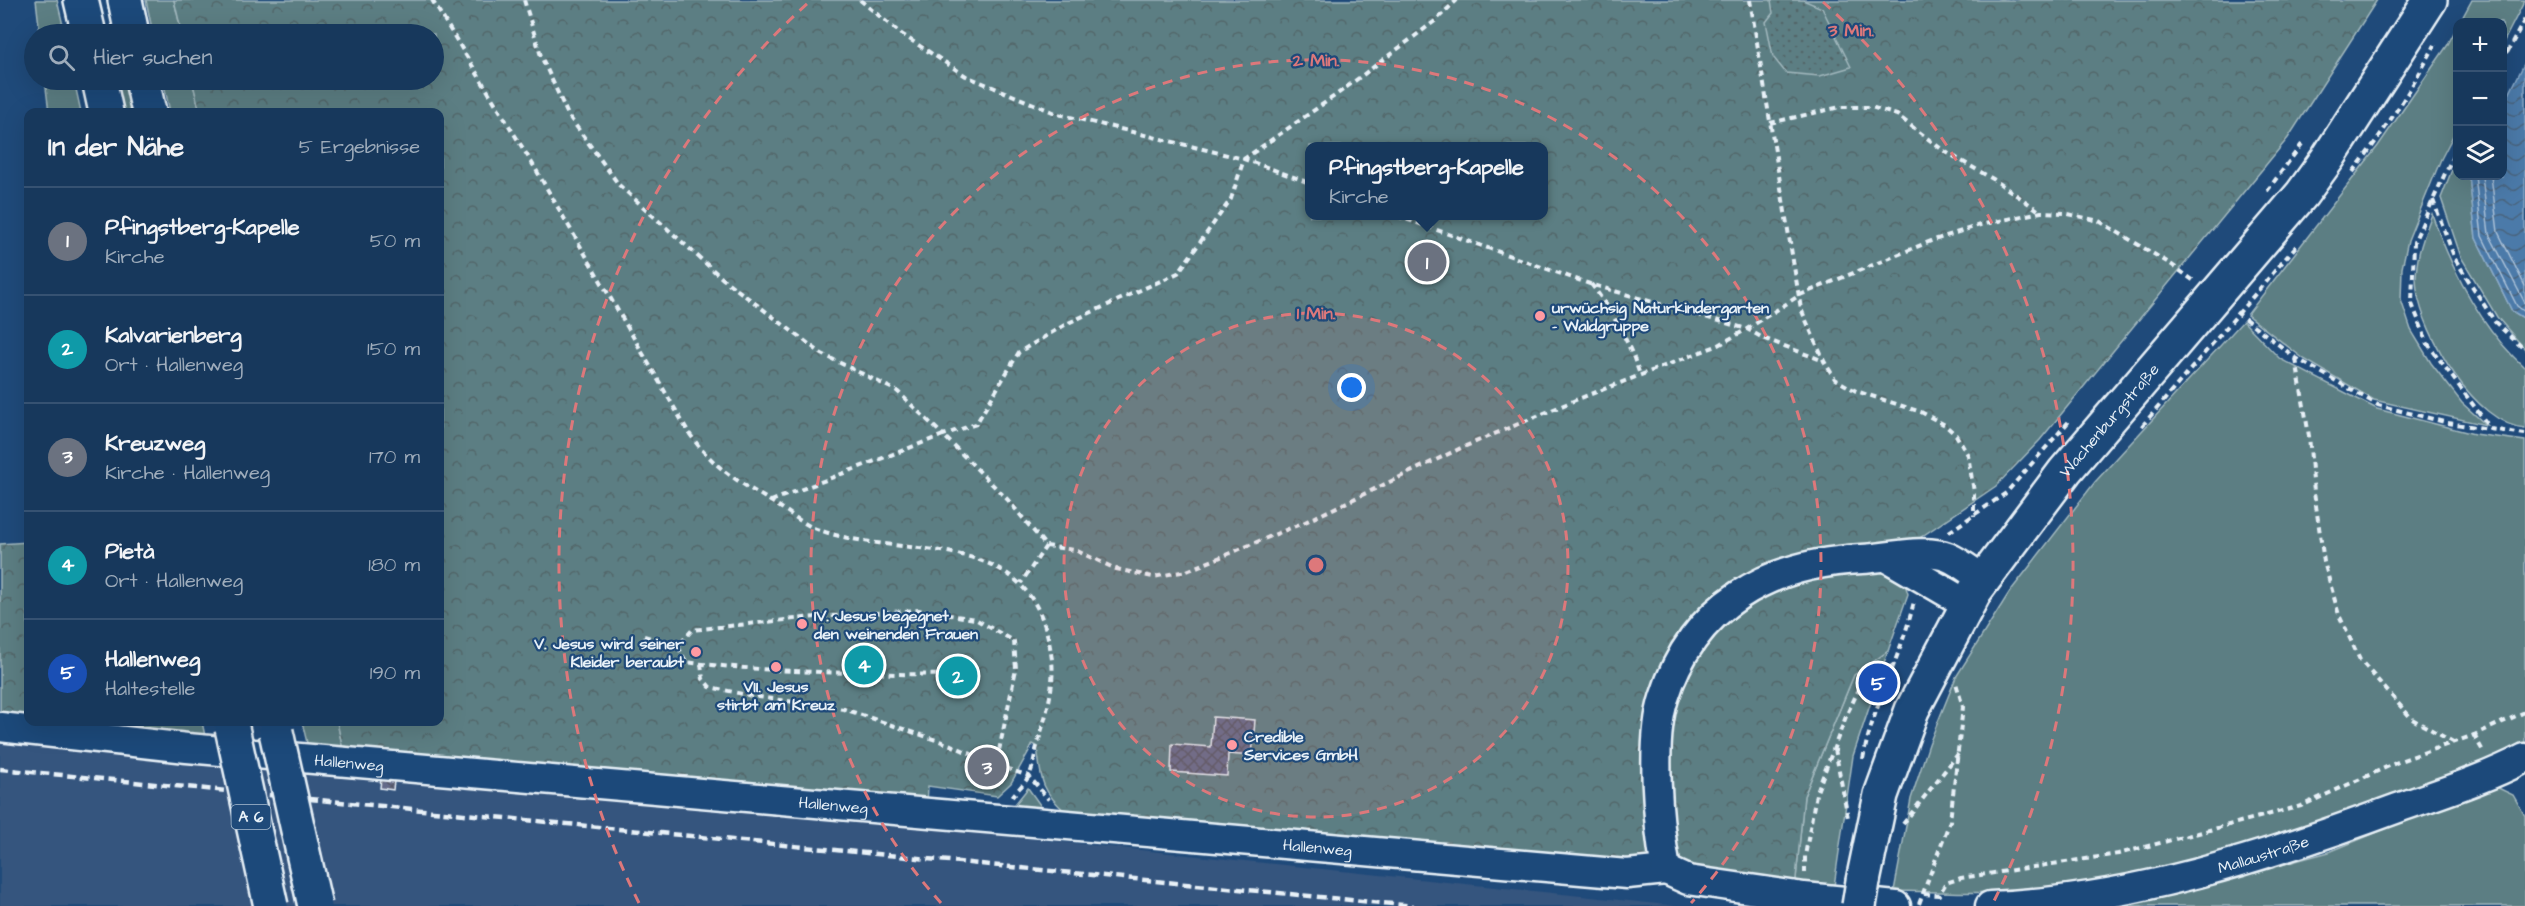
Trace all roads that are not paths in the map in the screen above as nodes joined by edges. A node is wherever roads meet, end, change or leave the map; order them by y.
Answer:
1 (81, 0) edge
2 (124, 0) edge
3 (2430, 0) edge
4 (87, 24) edge
5 (130, 24) edge
6 (101, 90) edge
7 (144, 90) edge
8 (105, 108) edge
9 (148, 108) edge
10 (1975, 592) junction
11 (231, 726) edge
12 (0, 727) edge
13 (275, 727) edge
14 (2525, 758) edge
15 (1666, 870) junction
16 (1861, 894) edge
17 (271, 906) edge
18 (315, 906) edge
19 (1896, 906) edge
20 (1990, 906) edge

1 - 4 main road
2 - 5 main road
3 - 10 main road, Wachenburgstraße
6 - 8 main road
7 - 9 main road
10 - 15 street
10 - 16 main road, Wachenburgstraße
11 - 17 main road, A 6, bridge
12 - 15 street, Hallenweg
13 - 18 main road, A 6, bridge
14 - 20 street, Mallaustraße
15 - 19 street

